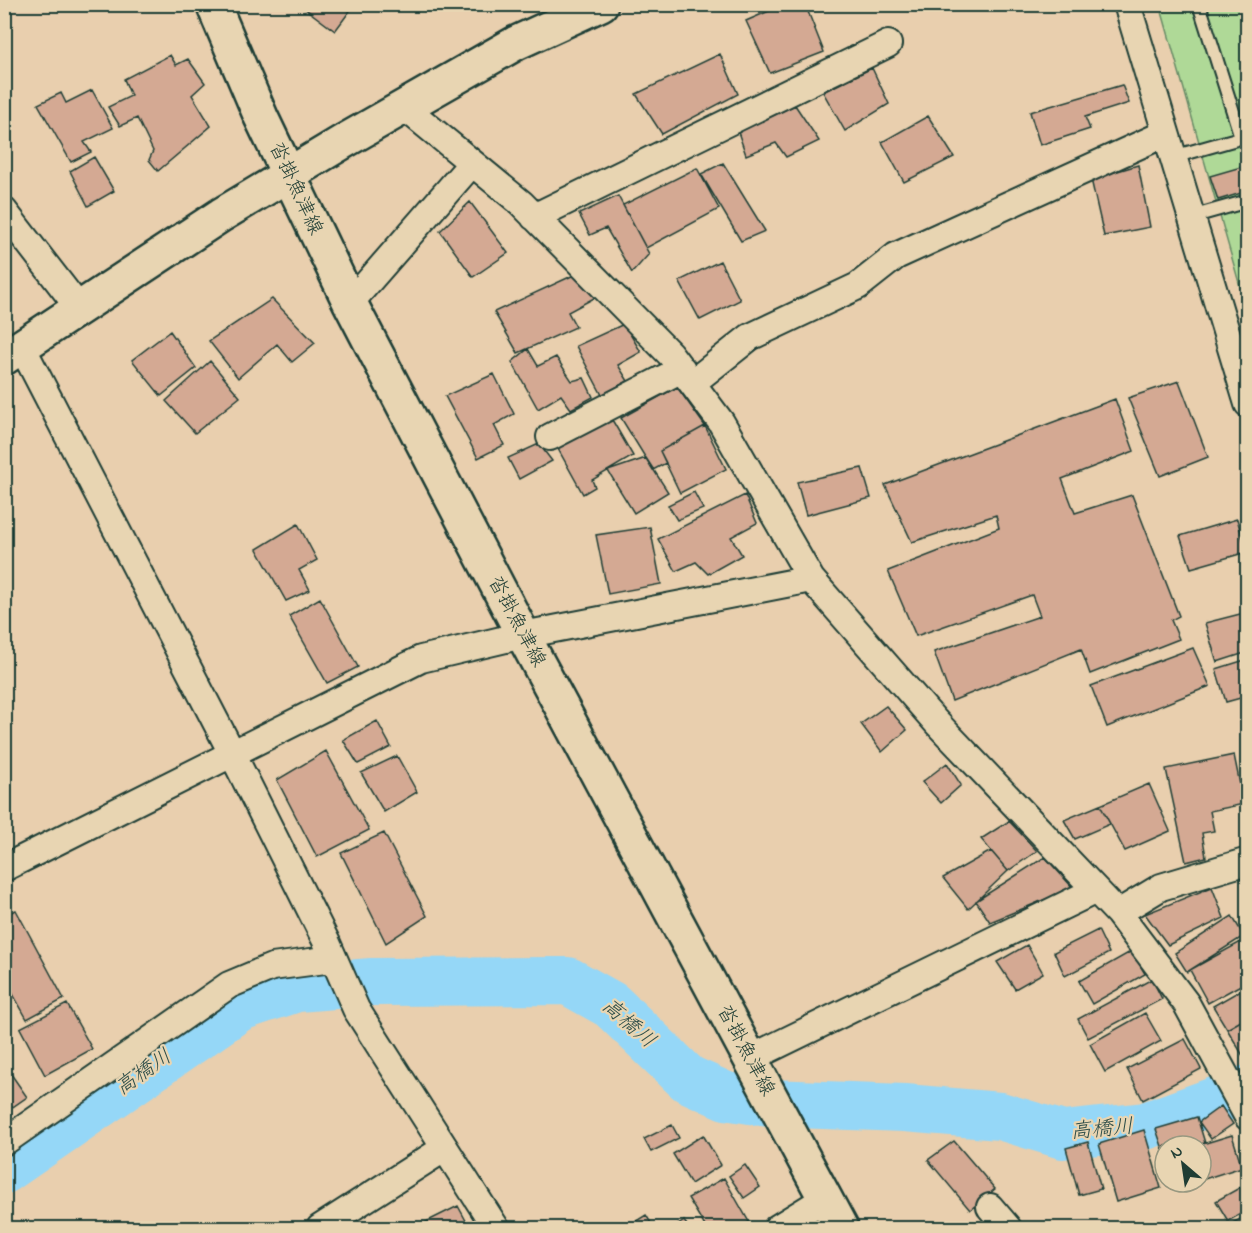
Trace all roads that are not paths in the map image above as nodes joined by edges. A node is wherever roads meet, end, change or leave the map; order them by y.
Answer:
1 (213, 4) edge
2 (1127, 4) edge
3 (1199, 4) edge
4 (589, 7) edge
5 (888, 44) dead end
6 (403, 106) junction
7 (1244, 136) edge
8 (1169, 145) junction
9 (472, 163) junction
10 (289, 175) junction
11 (1248, 201) edge
12 (4, 211) edge
13 (534, 216) junction
14 (1191, 217) junction
15 (350, 303) junction
16 (79, 308) junction
17 (13, 353) edge
18 (687, 376) junction
19 (1248, 404) edge
20 (550, 437) dead end
21 (811, 579) junction
22 (523, 635) junction
23 (232, 753) junction
24 (1248, 861) edge
25 (4, 868) edge
26 (1096, 890) junction
27 (1118, 912) junction
28 (333, 959) junction
29 (749, 1059) junction
30 (1248, 1118) edge
31 (4, 1142) edge
32 (445, 1148) junction
33 (824, 1199) junction
34 (990, 1207) dead end
35 (320, 1228) edge
36 (496, 1228) edge
37 (777, 1228) edge
38 (841, 1228) edge
39 (1008, 1228) edge

1 - 10 main road, 沓掛魚津線
2 - 8 street
3 - 7 lane
4 - 6 main road
5 - 13 street
6 - 9 street
6 - 10 main road
7 - 8 lane
8 - 14 street
8 - 18 street
9 - 13 street
9 - 15 street
10 - 15 main road, 沓掛魚津線
10 - 16 main road
11 - 14 lane
12 - 16 street
13 - 18 street
14 - 19 street
15 - 22 main road, 沓掛魚津線
16 - 17 main road
17 - 23 street
18 - 20 street
18 - 21 street
21 - 22 street
21 - 26 street
22 - 23 street
22 - 29 main road, 沓掛魚津線
23 - 25 street
23 - 28 street
24 - 27 street
26 - 27 street
26 - 29 street
27 - 30 street
28 - 31 street
28 - 32 street
29 - 33 main road, 沓掛魚津線
32 - 35 street
32 - 36 street
33 - 37 street
33 - 38 main road, 沓掛魚津線
34 - 39 street

